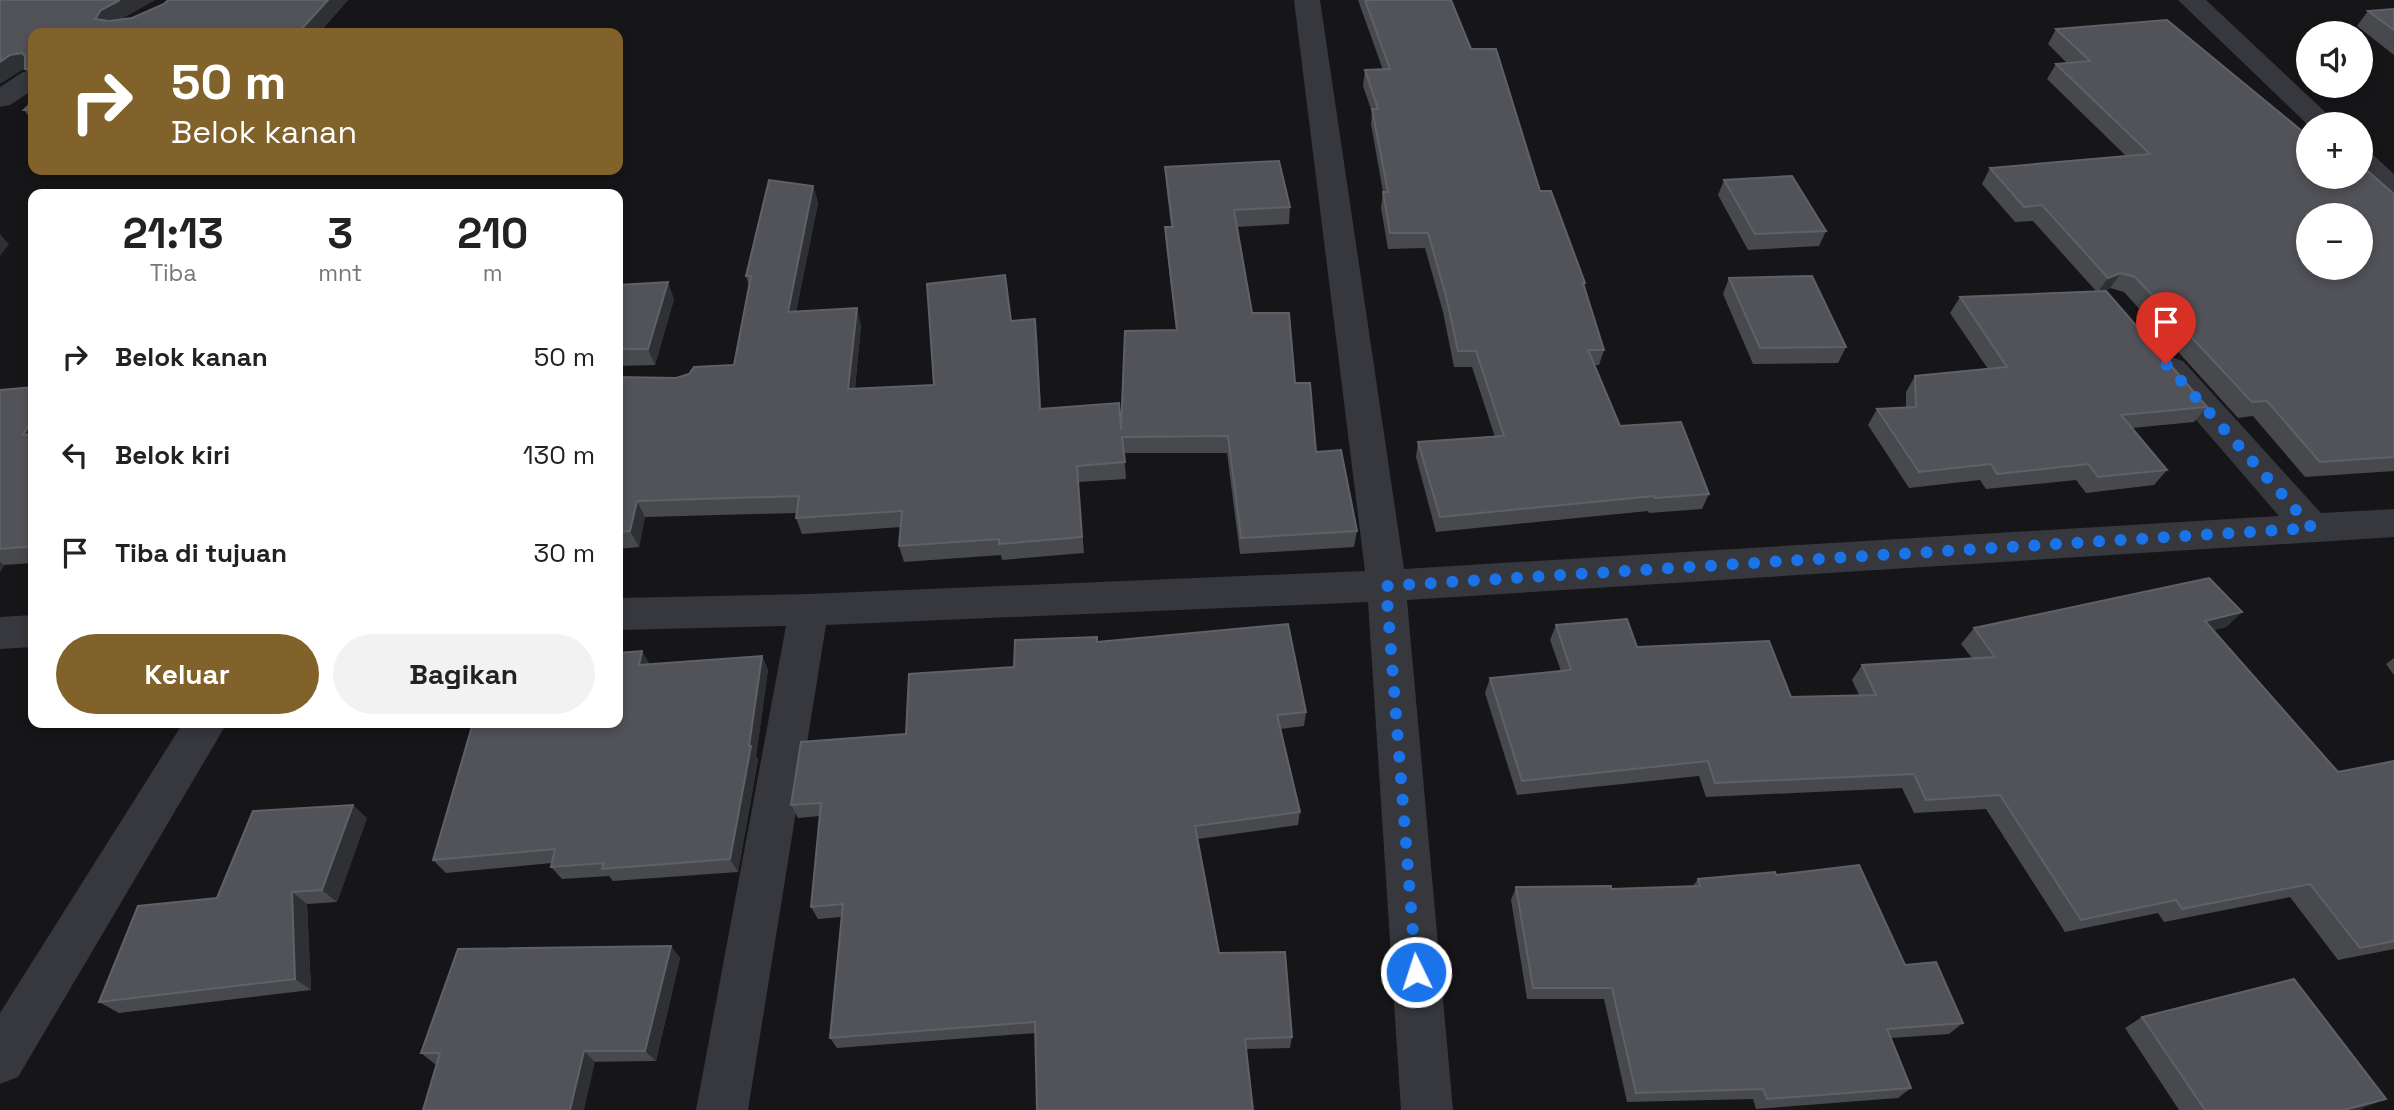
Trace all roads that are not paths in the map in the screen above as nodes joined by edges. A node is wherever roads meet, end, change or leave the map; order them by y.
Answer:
1 (1307, 0) edge
2 (2191, 0) edge
3 (28, 80) edge
4 (0, 99) edge
5 (2311, 112) edge
6 (2373, 170) edge
7 (2394, 190) edge
8 (2148, 343) edge
9 (2394, 523) edge
10 (2312, 528) junction
11 (1386, 586) junction
12 (808, 610) junction
13 (623, 614) edge
14 (28, 631) edge
15 (0, 633) edge
16 (203, 728) edge
17 (0, 1059) edge
18 (722, 1110) edge
19 (1427, 1110) edge

1 - 11 street
2 - 5 street
3 - 4 street
6 - 7 street
8 - 10 street
9 - 10 street
10 - 11 street
11 - 12 street
11 - 19 street
12 - 13 street
12 - 18 street
14 - 15 street
16 - 17 street

